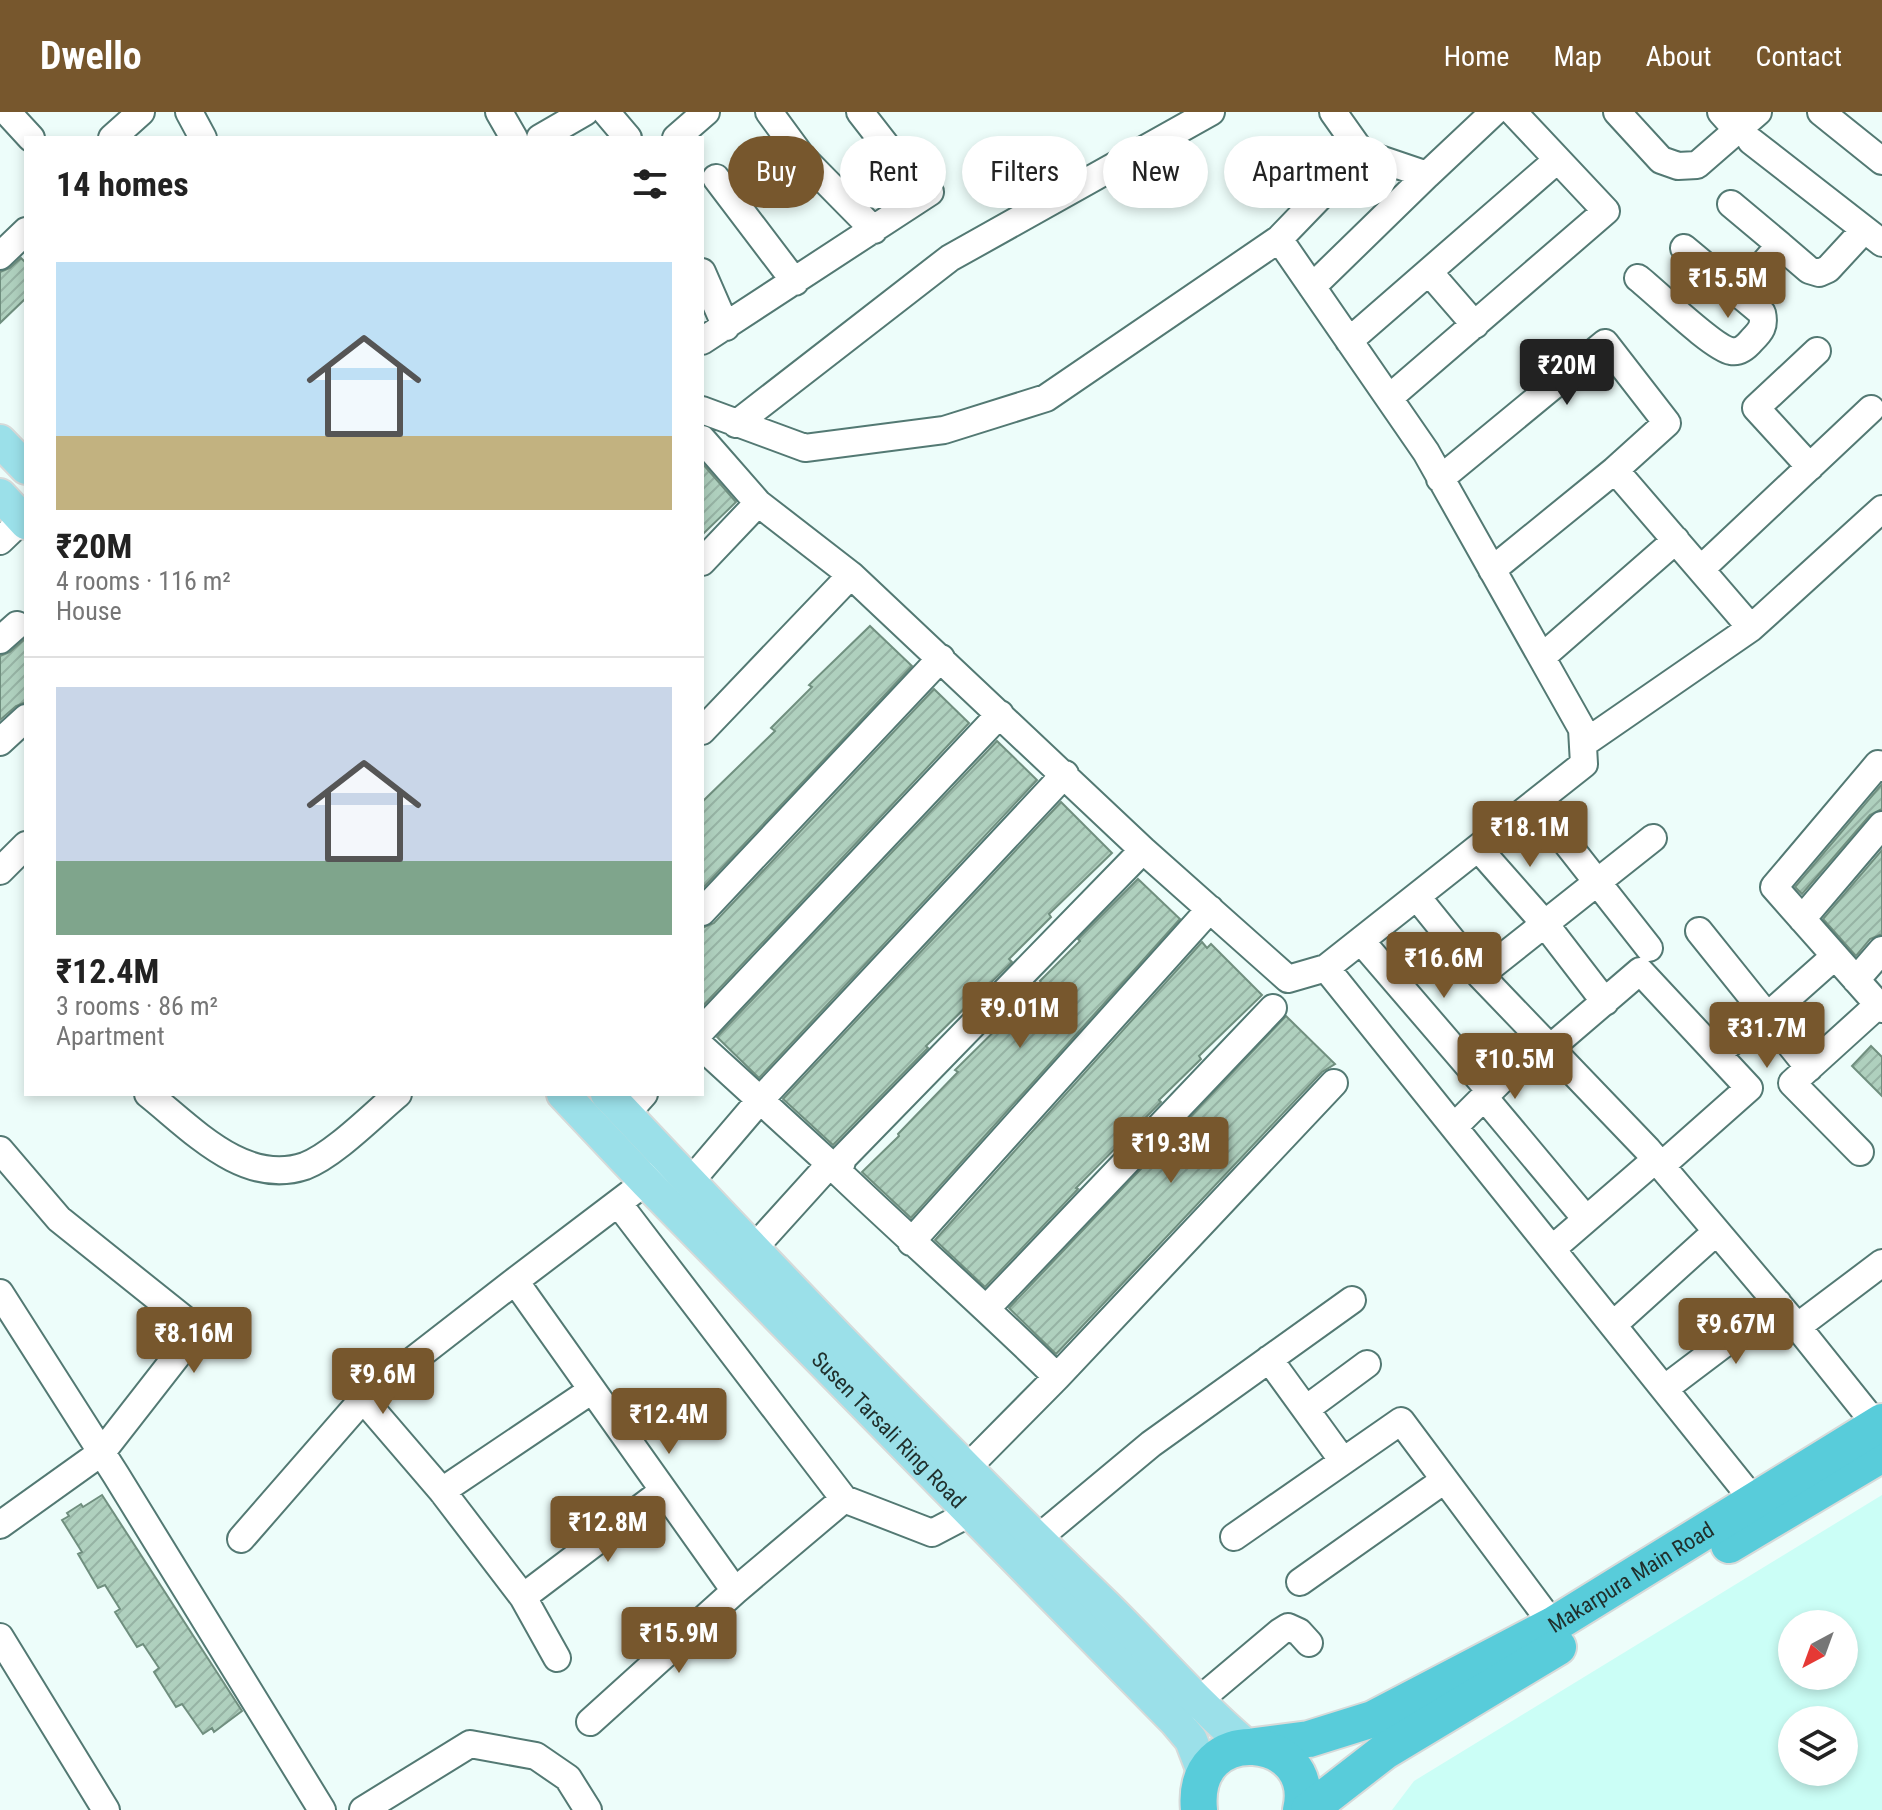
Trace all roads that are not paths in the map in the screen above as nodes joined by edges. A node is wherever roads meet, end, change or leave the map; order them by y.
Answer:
1 (7, 112) edge
2 (141, 112) edge
3 (189, 112) edge
4 (499, 112) edge
5 (706, 112) edge
6 (769, 112) edge
7 (860, 112) edge
8 (1211, 112) edge
9 (1333, 112) edge
10 (1494, 112) edge
11 (1513, 112) edge
12 (1617, 112) edge
13 (1758, 112) edge
14 (1821, 112) edge
15 (588, 113) edge
16 (1736, 128) edge
17 (29, 136) edge
18 (114, 136) edge
19 (202, 136) edge
20 (513, 136) edge
21 (544, 136) edge
22 (625, 136) edge
23 (678, 136) edge
24 (1350, 136) edge
25 (1556, 161) junction
26 (1882, 161) edge
27 (1397, 165) edge
28 (1427, 175) junction
29 (716, 178) dead end
30 (1731, 204) dead end
31 (1309, 208) edge
32 (874, 230) junction
33 (24, 233) edge
34 (1873, 236) edge
35 (1279, 239) junction
36 (1780, 245) junction
37 (1684, 248) dead end
38 (0, 256) edge
39 (1429, 272) junction
40 (704, 277) edge
41 (1638, 278) dead end
42 (795, 282) junction
43 (1312, 287) junction
44 (1739, 292) junction
45 (1475, 325) junction
46 (726, 327) junction
47 (704, 340) edge
48 (1349, 341) junction
49 (1817, 351) dead end
50 (1389, 398) junction
51 (1871, 409) dead end
52 (704, 411) edge
53 (736, 424) junction
54 (0, 441) edge
55 (704, 441) edge
56 (24, 464) edge
57 (1810, 467) junction
58 (1615, 470) junction
59 (1440, 479) junction
60 (0, 495) edge
61 (758, 503) junction
62 (1882, 509) edge
63 (16, 528) edge
64 (1676, 540) junction
65 (704, 560) edge
66 (1701, 569) junction
67 (1492, 570) junction
68 (851, 575) junction
69 (1751, 628) junction
70 (1542, 657) junction
71 (941, 658) junction
72 (1000, 714) junction
73 (24, 720) edge
74 (704, 729) edge
75 (0, 742) edge
76 (1583, 744) junction
77 (1882, 768) edge
78 (1065, 774) junction
79 (1535, 803) junction
80 (1882, 825) edge
81 (1653, 838) dead end
82 (24, 847) edge
83 (1478, 848) junction
84 (1143, 850) junction
85 (0, 871) edge
86 (1598, 881) junction
87 (1417, 897) junction
88 (1210, 909) junction
89 (704, 910) edge
90 (1802, 919) junction
91 (1545, 924) junction
92 (1699, 931) dead end
93 (1361, 941) junction
94 (1649, 948) dead end
95 (1882, 950) edge
96 (1835, 956) junction
97 (1326, 968) junction
98 (1480, 975) junction
99 (1856, 980) junction
100 (1605, 1002) junction
101 (1880, 1007) edge
102 (1273, 1008) dead end
103 (1767, 1016) junction
104 (704, 1028) edge
105 (1545, 1045) junction
106 (704, 1049) edge
107 (1717, 1053) junction
108 (1809, 1068) junction
109 (1334, 1083) dead end
110 (1487, 1094) junction
111 (150, 1096) edge
112 (396, 1096) edge
113 (566, 1096) edge
114 (760, 1100) junction
115 (626, 1101) edge
116 (1454, 1127) junction
117 (0, 1150) edge
118 (1860, 1152) dead end
119 (1658, 1163) junction
120 (830, 1164) junction
121 (669, 1176) junction
122 (618, 1203) junction
123 (1586, 1219) junction
124 (1716, 1232) junction
125 (911, 1242) junction
126 (754, 1248) junction
127 (1552, 1249) junction
128 (1882, 1263) edge
129 (515, 1281) junction
130 (0, 1293) edge
131 (1352, 1300) dead end
132 (1778, 1303) junction
133 (987, 1308) junction
134 (1613, 1325) junction
135 (1797, 1327) junction
136 (1269, 1359) junction
137 (1367, 1364) dead end
138 (1057, 1377) junction
139 (1664, 1389) junction
140 (592, 1390) junction
141 (363, 1399) junction
142 (1306, 1409) junction
143 (1880, 1434) edge
144 (102, 1452) junction
145 (1343, 1461) junction
146 (967, 1468) junction
147 (1443, 1481) junction
148 (442, 1491) junction
149 (663, 1491) junction
150 (844, 1499) junction
151 (1754, 1501) junction
152 (972, 1512) junction
153 (0, 1525) edge
154 (1234, 1537) dead end
155 (241, 1539) dead end
156 (1037, 1539) junction
157 (1300, 1582) dead end
158 (735, 1591) junction
159 (523, 1597) junction
160 (1553, 1625) junction
161 (0, 1637) edge
162 (1309, 1643) dead end
163 (557, 1658) dead end
164 (1186, 1710) junction
165 (590, 1722) dead end
166 (1379, 1735) junction
167 (1251, 1746) junction
168 (1202, 1788) edge
169 (106, 1810) edge
170 (322, 1810) edge
171 (363, 1810) edge
172 (588, 1810) edge
173 (1179, 1810) edge
174 (1301, 1810) edge
175 (1309, 1810) edge

1 - 17 street
2 - 18 street
3 - 19 street
4 - 20 street
5 - 23 street
6 - 32 street
7 - 32 street
8 - 53 street
9 - 24 street
10 - 28 street
11 - 25 street
12 - 16 street
13 - 16 street
14 - 26 street
15 - 21 street
15 - 22 street
16 - 34 street
25 - 39 street
25 - 45 street
27 - 28 street
28 - 43 street
29 - 42 street
30 - 36 street
31 - 35 street
32 - 42 street
33 - 38 street
34 - 36 street
35 - 43 street
35 - 53 street
36 - 44 street
37 - 44 street
39 - 45 street
39 - 48 street
40 - 46 street
41 - 44 street
42 - 46 street
43 - 48 street
45 - 50 street
46 - 47 street
48 - 50 street
49 - 57 street
50 - 59 street
51 - 57 street
52 - 53 street
54 - 56 main road
55 - 61 street
57 - 66 street
58 - 59 street
58 - 64 street
58 - 67 street
59 - 67 street
60 - 63 main road
61 - 65 street
61 - 68 street
62 - 69 street
64 - 66 street
64 - 70 street
66 - 69 street
67 - 70 street
68 - 71 street
68 - 74 street
69 - 76 street
70 - 76 street
71 - 72 street
71 - 89 street
72 - 78 street
72 - 104 street
73 - 75 street
76 - 79 street
77 - 90 street
78 - 84 street
78 - 114 street
79 - 83 street
79 - 86 street
80 - 90 street
81 - 86 street
82 - 85 street
83 - 87 street
83 - 91 street
84 - 88 street
84 - 120 street
86 - 91 street
86 - 94 street
87 - 93 street
87 - 98 street
88 - 97 street
88 - 125 street
90 - 96 street
91 - 98 street
91 - 100 street
92 - 103 street
93 - 97 street
93 - 110 street
95 - 99 street
96 - 99 street
96 - 103 street
97 - 116 street
98 - 105 street
99 - 101 street
100 - 105 street
100 - 107 street
101 - 108 street
102 - 133 street
103 - 107 street
103 - 108 street
105 - 110 street
105 - 119 street
106 - 114 street
107 - 119 street
108 - 118 street
109 - 138 street
110 - 116 street
110 - 123 street
111 - 112 street
113 - 121 main road, Susen Tarsali Ring Road
114 - 120 street
114 - 121 street
115 - 121 main road, Susen Tarsali Ring Road
116 - 127 street
117 - 144 street
119 - 123 street
119 - 124 street
120 - 125 street
120 - 126 street
121 - 122 street
121 - 126 main road, Susen Tarsali Ring Road
121 - 152 main road, Susen Tarsali Ring Road
122 - 129 street
122 - 150 street
123 - 127 street
124 - 132 street
124 - 134 street
125 - 133 street
126 - 146 main road, Susen Tarsali Ring Road
127 - 134 street
128 - 135 street
129 - 140 street
129 - 141 street
130 - 144 street
131 - 136 street
132 - 135 street
132 - 139 street
133 - 138 street
134 - 139 street
135 - 143 street
136 - 142 street
136 - 156 street
137 - 142 street
138 - 146 street
139 - 151 street
140 - 148 street
140 - 149 street
141 - 148 street
141 - 155 street
142 - 145 street
143 - 151 highway, Makarpura Main Road
143 - 166 highway, Makarpura Main Road
144 - 153 street
144 - 170 street
145 - 147 street
145 - 154 street
146 - 156 main road, Susen Tarsali Ring Road
147 - 157 street
147 - 160 street
148 - 159 street
149 - 158 street
149 - 159 street
150 - 152 street
150 - 158 street
151 - 160 highway, Makarpura Main Road
152 - 164 main road, Susen Tarsali Ring Road
156 - 164 main road, Susen Tarsali Ring Road
158 - 165 street
159 - 163 street
160 - 166 highway, Makarpura Main Road
161 - 169 street
162 - 164 street
164 - 167 main road, Susen Tarsali Ring Road
164 - 168 main road, Susen Tarsali Ring Road
166 - 167 highway
166 - 175 highway
167 - 168 highway
167 - 174 highway
168 - 173 highway
171 - 172 street

